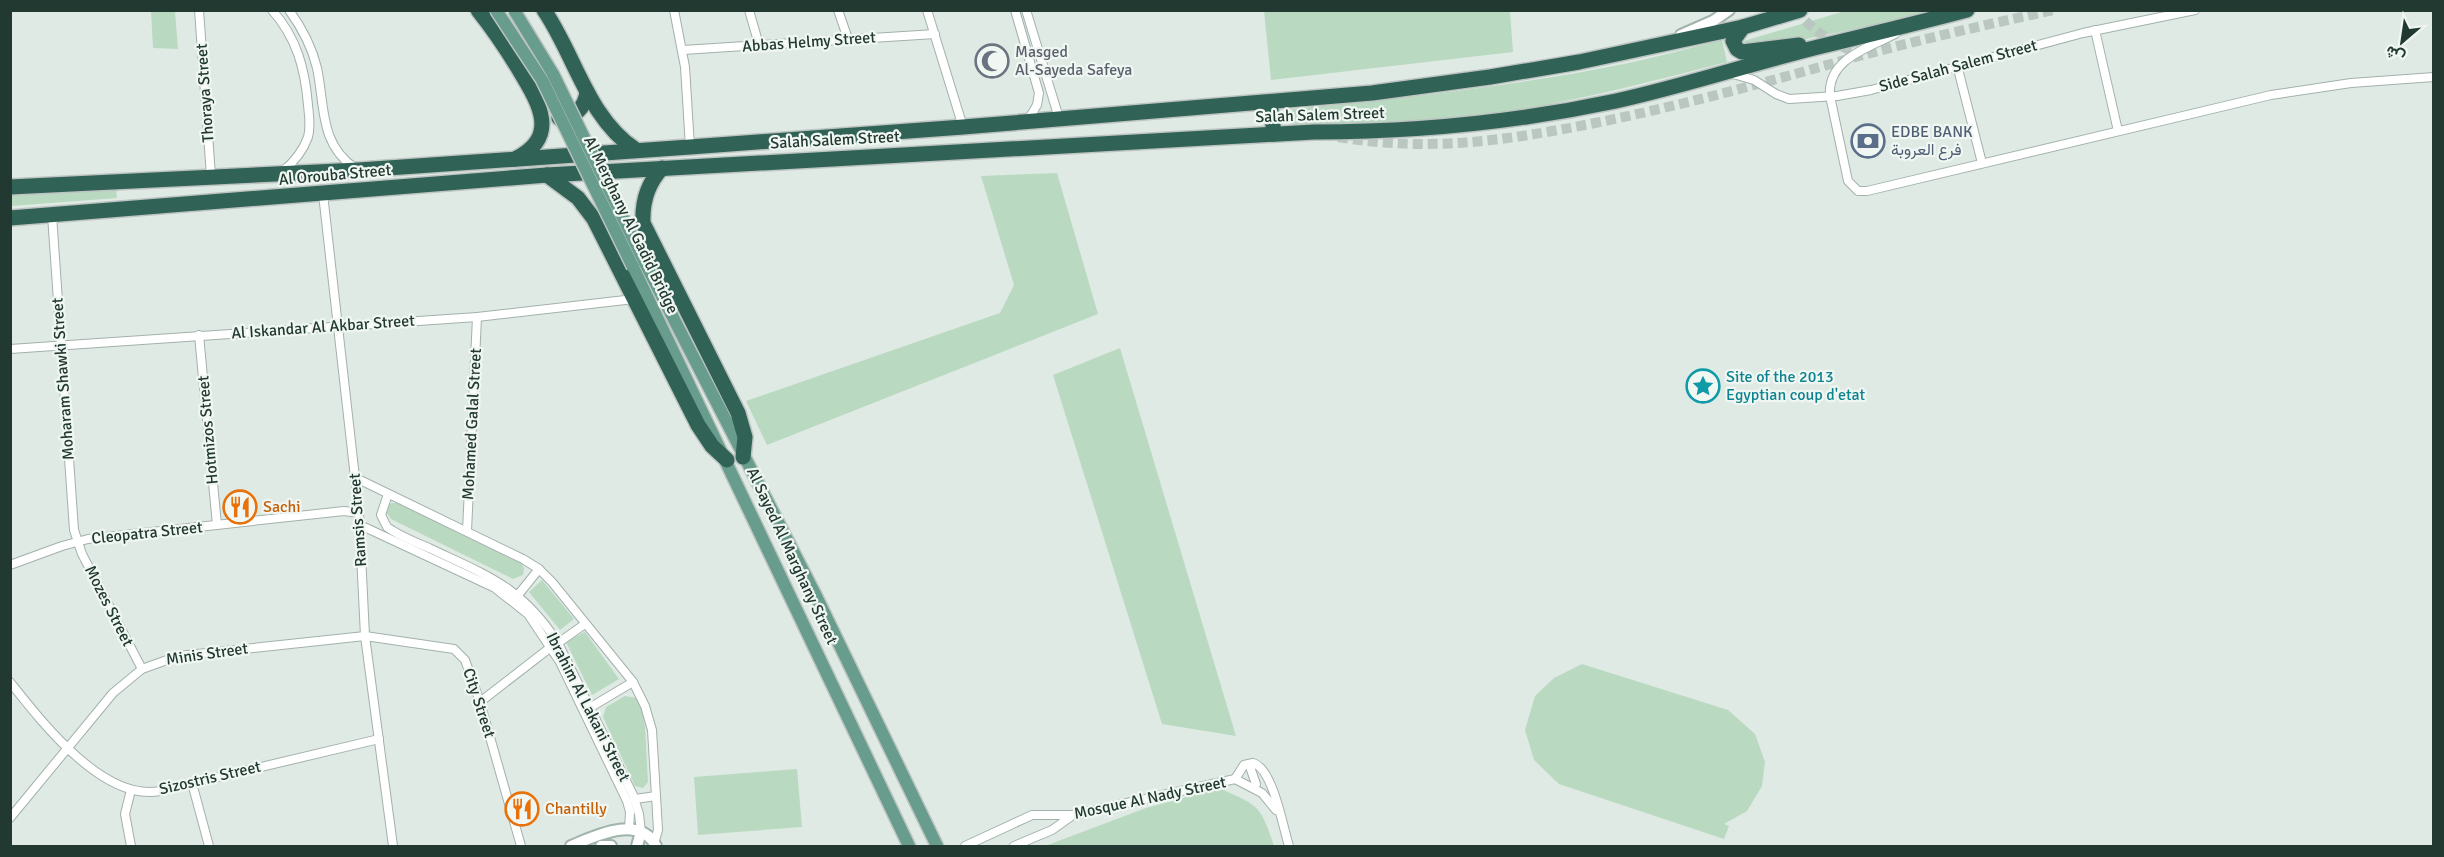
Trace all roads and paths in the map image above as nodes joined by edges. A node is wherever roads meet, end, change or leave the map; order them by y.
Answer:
1 (199, 10) edge
2 (272, 10) edge
3 (289, 10) edge
4 (478, 10) edge
5 (496, 10) edge
6 (514, 10) edge
7 (544, 10) edge
8 (674, 10) edge
9 (749, 10) edge
10 (838, 10) edge
11 (927, 10) edge
12 (1015, 10) edge
13 (1026, 10) edge
14 (1729, 10) edge
15 (1800, 10) edge
16 (1967, 10) edge
17 (2195, 10) edge
18 (1912, 26) junction
19 (1743, 27) junction
20 (2095, 30) junction
21 (935, 34) junction
22 (848, 39) junction
23 (1666, 42) junction
24 (759, 45) junction
25 (1817, 47) junction
26 (683, 50) junction
27 (1958, 65) junction
28 (1725, 72) junction
29 (2433, 77) edge
30 (587, 92) junction
31 (1830, 96) junction
32 (1270, 102) junction
33 (541, 108) junction
34 (1059, 118) junction
35 (1027, 121) junction
36 (963, 127) junction
37 (2118, 131) junction
38 (1274, 134) junction
39 (690, 147) junction
40 (636, 150) junction
41 (515, 159) junction
42 (1982, 163) junction
43 (662, 168) junction
44 (359, 170) junction
45 (276, 175) junction
46 (547, 175) junction
47 (211, 176) junction
48 (10, 187) edge
49 (323, 194) junction
50 (52, 215) junction
51 (10, 218) edge
52 (647, 231) junction
53 (607, 246) junction
54 (634, 298) junction
55 (477, 317) junction
56 (340, 326) junction
57 (199, 335) junction
58 (61, 345) junction
59 (10, 349) edge
60 (743, 456) junction
61 (727, 460) junction
62 (752, 473) junction
63 (356, 478) junction
64 (736, 480) junction
65 (388, 494) junction
66 (359, 513) junction
67 (217, 525) junction
68 (360, 525) junction
69 (467, 531) junction
70 (77, 542) junction
71 (10, 565) edge
72 (539, 569) junction
73 (518, 595) junction
74 (585, 624) junction
75 (365, 636) junction
76 (555, 645) junction
77 (142, 669) junction
78 (10, 682) edge
79 (633, 682) junction
80 (480, 702) junction
81 (591, 707) junction
82 (379, 739) junction
83 (68, 749) junction
84 (1249, 764) junction
85 (1267, 777) junction
86 (1235, 779) junction
87 (192, 783) junction
88 (1254, 785) junction
89 (131, 790) junction
90 (656, 796) junction
91 (635, 799) junction
92 (1073, 815) junction
93 (1280, 816) junction
94 (10, 818) edge
95 (629, 830) junction
96 (641, 832) junction
97 (938, 844) edge
98 (655, 845) edge
99 (131, 846) edge
100 (210, 846) edge
101 (393, 846) edge
102 (521, 846) edge
103 (571, 846) edge
104 (601, 846) edge
105 (611, 846) edge
106 (637, 846) edge
107 (909, 846) edge
108 (964, 846) edge
109 (1014, 846) edge
110 (1289, 846) edge

1 - 47 street, Thoraya Street
2 - 45 street
3 - 44 street
4 - 33 highway
5 - 61 main road, Al Merghany Al Gadid Bridge, bridge
6 - 60 main road, Al Merghany Al Gadid Bridge, bridge
7 - 30 highway
8 - 26 street
9 - 24 street
10 - 22 street
11 - 21 street
12 - 35 street
13 - 34 street
14 - 23 main road
15 - 19 highway, Salah Salem Street
16 - 18 highway, Salah Salem Street
17 - 20 street, Side Salah Salem Street
18 - 25 highway, Salah Salem Street
18 - 31 street
19 - 23 highway, Salah Salem Street
19 - 25 highway
20 - 27 street, Side Salah Salem Street
20 - 37 street
21 - 22 street, Abbas Helmy Street
21 - 36 street
22 - 24 street, Abbas Helmy Street
23 - 32 highway, Salah Salem Street
24 - 26 street, Abbas Helmy Street
25 - 28 highway, Salah Salem Street
26 - 39 street
27 - 31 street, Side Salah Salem Street
27 - 42 street
28 - 31 street, Side Salah Salem Street
28 - 38 highway, Salah Salem Street
29 - 37 street
30 - 33 highway
30 - 40 highway
31 - 42 street
32 - 34 highway, Salah Salem Street
32 - 38 highway
33 - 41 highway
34 - 35 highway, Salah Salem Street
35 - 36 highway, Salah Salem Street
36 - 39 highway, Salah Salem Street
37 - 42 street
38 - 43 highway, Salah Salem Street
39 - 40 highway, Salah Salem Street
40 - 41 highway, Al Orouba Street
41 - 44 highway, Al Orouba Street
43 - 46 highway, Al Orouba Street
43 - 52 highway, Al Sayed Al Marghany Street
44 - 45 highway, Al Orouba Street
45 - 47 highway, Al Orouba Street
46 - 49 highway, Al Orouba Street
46 - 53 highway, Al Sayed Al Marghany Street
47 - 48 highway, Al Orouba Street
49 - 50 highway, Al Orouba Street
49 - 56 street, Ramsis Street
50 - 51 highway, Al Orouba Street
50 - 58 street, Moharam Shawki Street
52 - 53 highway
52 - 60 highway, Al Sayed Al Marghany Street
53 - 54 highway, Al Sayed Al Marghany Street
54 - 55 street, Al Iskandar Al Akbar Street
54 - 61 highway, Al Sayed Al Marghany Street
55 - 56 street, Al Iskandar Al Akbar Street
55 - 69 street, Mohamed Galal Street
56 - 57 street, Al Iskandar Al Akbar Street
56 - 63 street, Ramsis Street
57 - 58 street, Al Iskandar Al Akbar Street
57 - 67 street, Hotmizos Street
58 - 59 street, Al Iskandar Al Akbar Street
58 - 70 street, Moharam Shawki Street
60 - 62 main road, Al Sayed Al Marghany Street
61 - 64 main road, Al Sayed Al Marghany Street
62 - 64 main road
62 - 97 main road, Al Sayed Al Marghany Street
63 - 65 street, Ibrahim Al Lakani Street
63 - 66 street, Ramsis Street
64 - 107 main road, Al Sayed Al Marghany Street
65 - 69 street, Ibrahim Al Lakani Street
65 - 73 street, Ibrahim Al Lakani Street
66 - 67 street, Cleopatra Street
66 - 68 street, Ramsis Street
67 - 70 street, Cleopatra Street
68 - 75 street, Ramsis Street
68 - 76 street, Ibrahim Al Lakani Street
69 - 72 street, Ibrahim Al Lakani Street
70 - 71 street, Cleopatra Street
70 - 77 street, Mozes Street
72 - 73 street
72 - 74 street, Ibrahim Al Lakani Street
73 - 76 street, Ibrahim Al Lakani Street
74 - 76 street
74 - 79 street, Ibrahim Al Lakani Street
75 - 77 street, Minis Street
75 - 80 street, City Street
75 - 82 street, Ramsis Street
76 - 80 street
76 - 81 street, Ibrahim Al Lakani Street
76 - 95 street, Ibrahim Al Lakani Street
77 - 83 street, Minis Street
78 - 83 street, Sizostris Street
79 - 81 street
79 - 90 street, Ibrahim Al Lakani Street
80 - 102 street, City Street
81 - 91 street, Ibrahim Al Lakani Street
82 - 87 street, Sizostris Street
82 - 101 street, Ramsis Street
83 - 89 street, Sizostris Street
83 - 94 street, Minis Street
84 - 85 street
84 - 86 street
84 - 88 street
85 - 88 street
85 - 93 street
86 - 88 street
86 - 92 street, Mosque Al Nady Street
87 - 89 street, Sizostris Street
87 - 100 street
88 - 93 street
89 - 99 street
90 - 91 street
90 - 98 street, Ibrahim Al Lakani Street
91 - 96 street, Ibrahim Al Lakani Street
92 - 108 street, Mosque Al Nady Street
92 - 109 street
93 - 110 street
95 - 96 main road
95 - 103 main road
96 - 98 main road, Ibrahim Al Lakani Street
96 - 106 main road, Ibrahim Al Lakani Street
104 - 105 main road

